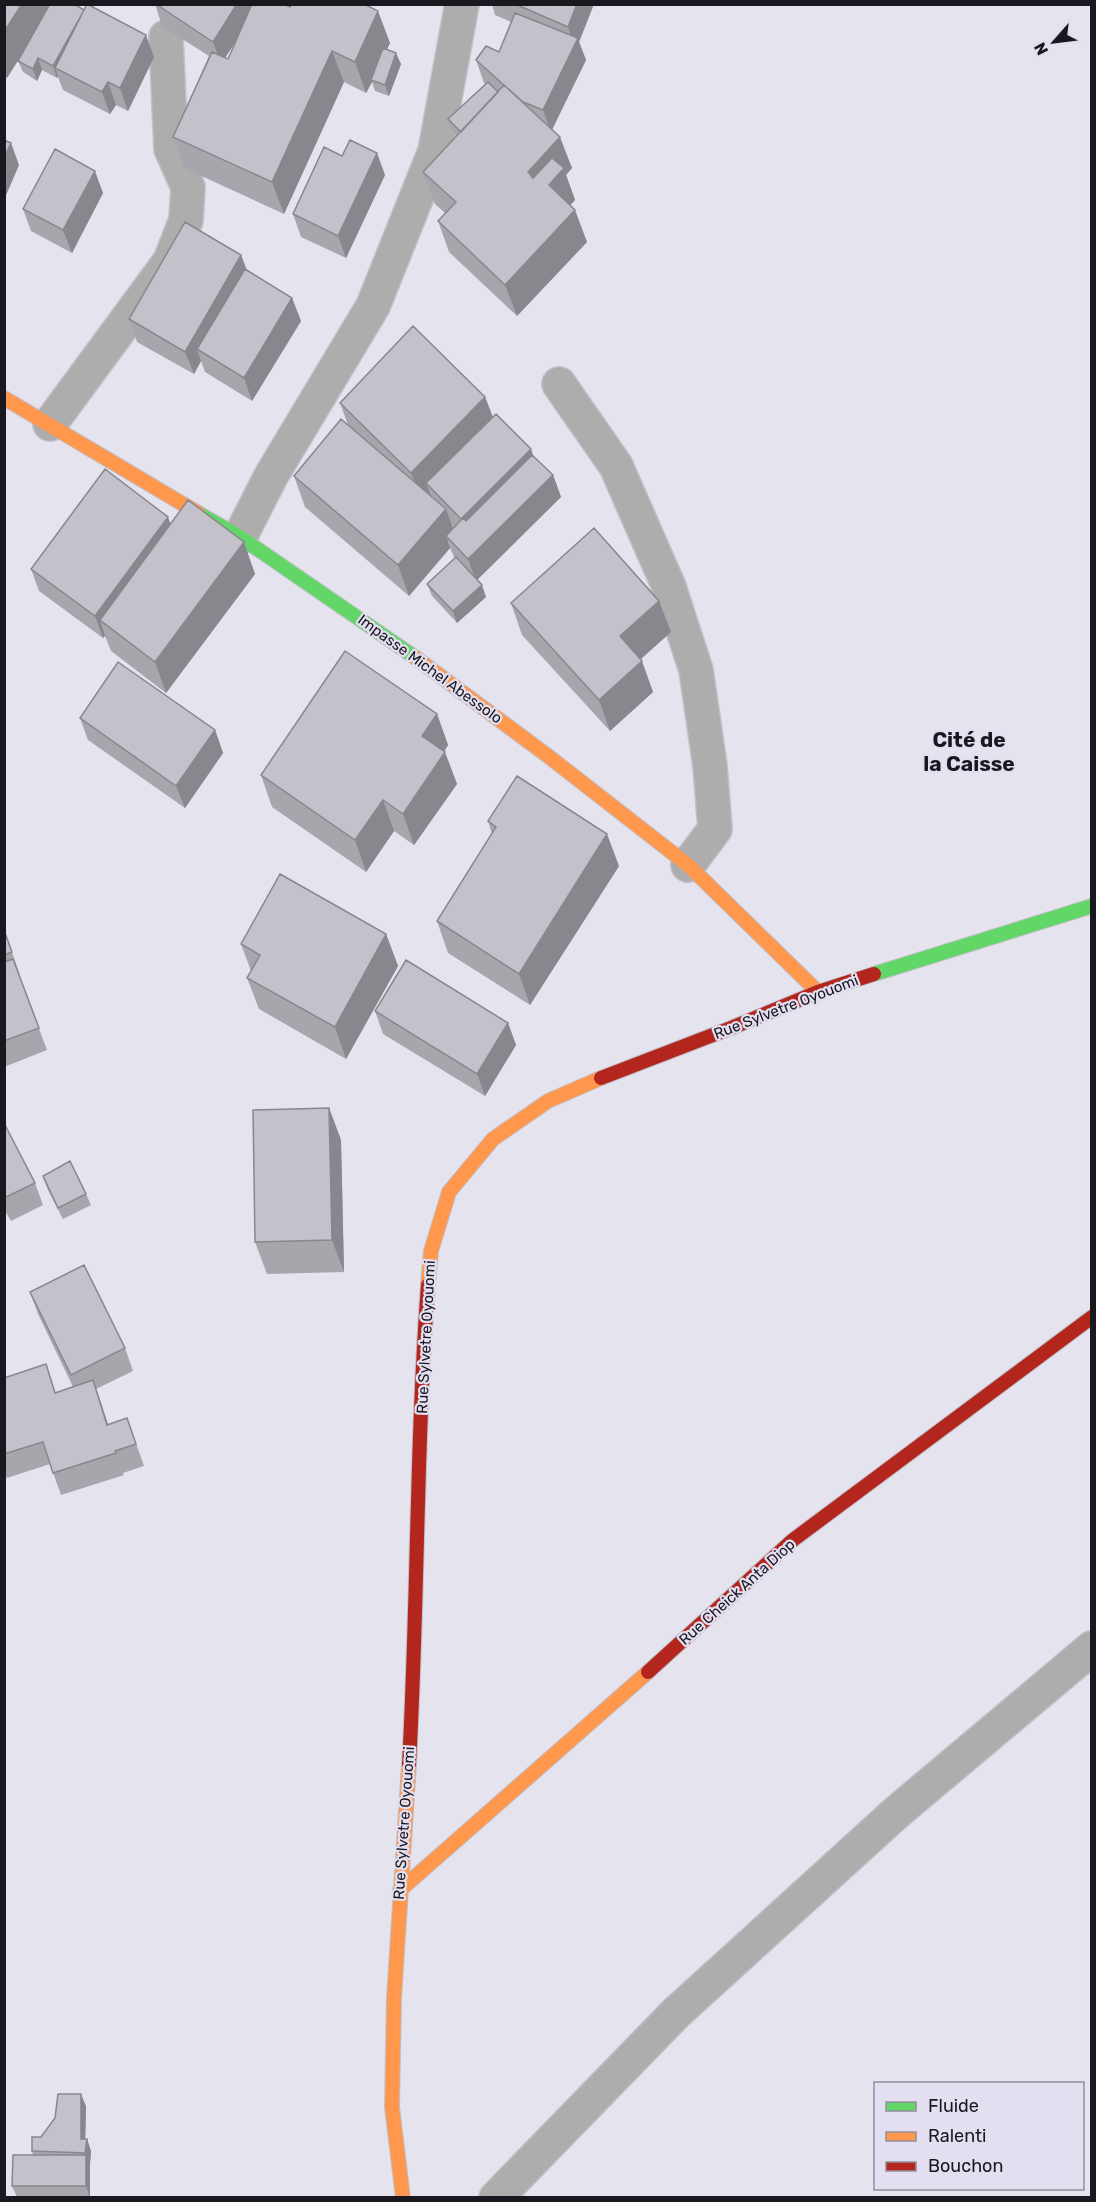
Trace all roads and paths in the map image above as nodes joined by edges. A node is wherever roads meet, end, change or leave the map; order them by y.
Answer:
1 (462, 4) edge
2 (166, 37) dead end
3 (559, 384) dead end
4 (4, 398) edge
5 (50, 424) junction
6 (240, 537) junction
7 (688, 864) junction
8 (1092, 906) edge
9 (818, 992) junction
10 (1092, 1317) edge
11 (1092, 1648) edge
12 (400, 1890) junction
13 (403, 2198) edge
14 (495, 2198) edge

1 - 6 street
2 - 5 street
3 - 7 street
4 - 5 street, Impasse Michel Abessolo
5 - 6 street, Impasse Michel Abessolo
6 - 7 street, Impasse Michel Abessolo
7 - 9 street, Impasse Michel Abessolo
8 - 9 street, Rue Sylvetre Oyouomi
9 - 12 street, Rue Sylvetre Oyouomi
10 - 12 street, Rue Cheick Anta Diop
11 - 14 street
12 - 13 street, Rue Sylvetre Oyouomi

